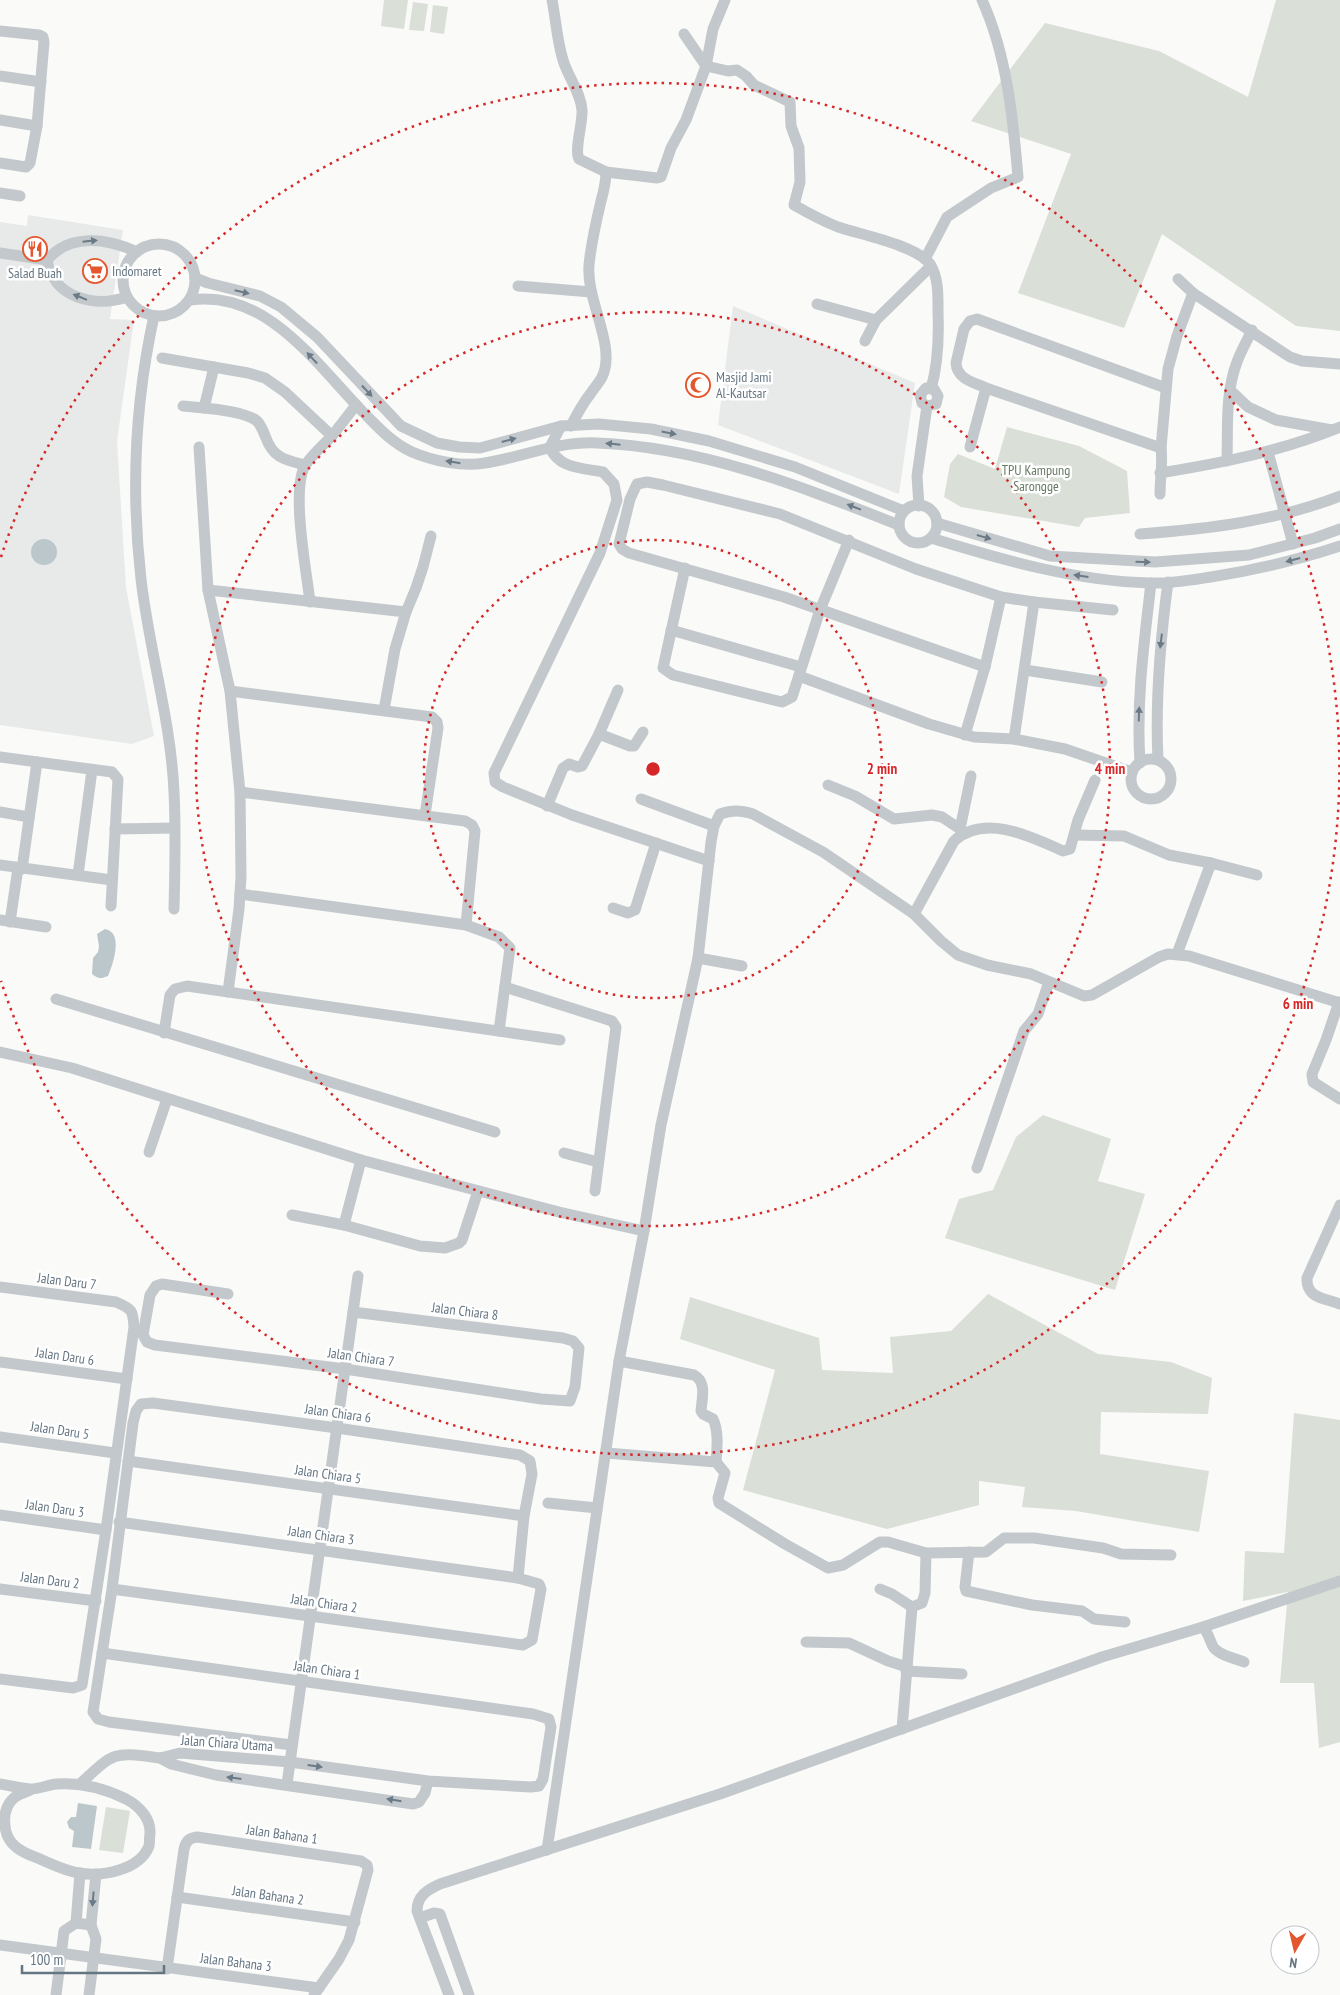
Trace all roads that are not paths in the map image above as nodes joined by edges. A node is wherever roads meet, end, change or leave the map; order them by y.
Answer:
1 (552, 0) edge
2 (726, 0) edge
3 (982, 0) edge
4 (0, 31) edge
5 (684, 34) dead end
6 (706, 66) junction
7 (0, 76) edge
8 (41, 82) junction
9 (0, 120) edge
10 (37, 126) junction
11 (0, 163) edge
12 (606, 172) junction
13 (0, 194) edge
14 (20, 196) dead end
15 (137, 252) junction
16 (0, 254) edge
17 (47, 260) junction
18 (928, 262) junction
19 (196, 278) junction
20 (1178, 279) dead end
21 (518, 286) dead end
22 (591, 292) junction
23 (1194, 293) junction
24 (127, 297) junction
25 (190, 300) junction
26 (817, 304) dead end
27 (154, 316) junction
28 (876, 320) junction
29 (1252, 330) junction
30 (866, 342) dead end
31 (162, 358) dead end
32 (1340, 364) edge
33 (214, 367) junction
34 (986, 388) junction
35 (1166, 388) junction
36 (1230, 390) junction
37 (356, 405) junction
38 (183, 406) dead end
39 (204, 408) junction
40 (566, 426) junction
41 (1336, 429) edge
42 (332, 436) junction
43 (199, 447) dead end
44 (550, 447) junction
45 (970, 447) dead end
46 (1161, 448) junction
47 (1268, 452) junction
48 (1227, 461) junction
49 (304, 465) junction
50 (1160, 473) junction
51 (1160, 494) dead end
52 (1340, 496) edge
53 (919, 506) junction
54 (904, 511) junction
55 (1285, 514) junction
56 (937, 523) junction
57 (899, 525) junction
58 (1340, 529) edge
59 (1140, 534) dead end
60 (431, 536) dead end
61 (931, 538) junction
62 (849, 540) junction
63 (1293, 544) junction
64 (1340, 546) edge
65 (1117, 561) junction
66 (685, 568) junction
67 (1116, 581) junction
68 (1168, 582) junction
69 (1151, 583) junction
70 (208, 590) junction
71 (1001, 597) junction
72 (310, 602) junction
73 (1034, 602) junction
74 (820, 610) junction
75 (1113, 610) dead end
76 (406, 612) junction
77 (671, 630) junction
78 (1142, 666) junction
79 (985, 667) junction
80 (1158, 667) junction
81 (1024, 670) junction
82 (800, 671) junction
83 (1102, 682) dead end
84 (230, 690) junction
85 (618, 690) dead end
86 (384, 710) junction
87 (643, 732) dead end
88 (599, 734) junction
89 (965, 734) junction
90 (1014, 740) junction
91 (0, 757) edge
92 (1158, 760) junction
93 (37, 762) junction
94 (1140, 762) junction
95 (92, 770) junction
96 (1132, 772) junction
97 (971, 776) dead end
98 (1095, 780) dead end
99 (828, 785) dead end
100 (240, 792) junction
101 (640, 799) dead end
102 (547, 806) junction
103 (0, 812) edge
104 (425, 815) junction
105 (29, 817) junction
106 (714, 826) junction
107 (174, 828) junction
108 (116, 829) junction
109 (961, 831) junction
110 (1075, 835) junction
111 (656, 843) junction
112 (709, 861) junction
113 (1211, 863) junction
114 (0, 866) edge
115 (20, 868) junction
116 (78, 875) junction
117 (1257, 875) dead end
118 (112, 880) junction
119 (240, 894) junction
120 (111, 906) dead end
121 (613, 908) dead end
122 (174, 909) dead end
123 (914, 914) junction
124 (5, 921) edge
125 (466, 924) junction
126 (46, 927) dead end
127 (1177, 954) junction
128 (698, 958) junction
129 (742, 966) dead end
130 (1049, 982) junction
131 (505, 987) junction
132 (228, 992) junction
133 (56, 999) dead end
134 (1340, 1002) edge
135 (499, 1031) junction
136 (164, 1033) junction
137 (560, 1040) dead end
138 (0, 1052) edge
139 (167, 1098) junction
140 (1340, 1099) edge
141 (495, 1132) dead end
142 (148, 1152) dead end
143 (564, 1153) dead end
144 (361, 1160) junction
145 (598, 1162) junction
146 (977, 1168) dead end
147 (478, 1191) junction
148 (595, 1191) dead end
149 (1340, 1205) edge
150 (292, 1215) dead end
151 (344, 1225) junction
152 (644, 1231) junction
153 (358, 1276) dead end
154 (0, 1287) edge
155 (228, 1294) dead end
156 (1340, 1304) edge
157 (353, 1312) junction
158 (619, 1361) junction
159 (0, 1362) edge
160 (345, 1369) junction
161 (127, 1379) junction
162 (570, 1400) joint
163 (336, 1428) junction
164 (0, 1437) edge
165 (115, 1453) junction
166 (607, 1453) junction
167 (128, 1460) junction
168 (716, 1462) junction
169 (328, 1489) junction
170 (548, 1503) dead end
171 (597, 1508) junction
172 (0, 1515) edge
173 (524, 1516) junction
174 (119, 1522) junction
175 (106, 1530) junction
176 (319, 1550) junction
177 (969, 1552) junction
178 (926, 1553) junction
179 (1171, 1555) dead end
180 (518, 1578) junction
181 (1340, 1581) edge
182 (112, 1588) junction
183 (0, 1589) edge
184 (880, 1589) dead end
185 (96, 1601) junction
186 (912, 1607) junction
187 (310, 1616) junction
188 (1125, 1622) dead end
189 (1206, 1631) junction
190 (532, 1640) joint
191 (806, 1642) dead end
192 (102, 1653) junction
193 (1244, 1662) dead end
194 (907, 1669) junction
195 (962, 1674) dead end
196 (0, 1679) edge
197 (301, 1681) junction
198 (902, 1729) junction
199 (292, 1745) junction
200 (205, 1756) junction
201 (160, 1758) junction
202 (290, 1762) junction
203 (201, 1772) junction
204 (428, 1781) junction
205 (0, 1784) edge
206 (80, 1784) junction
207 (287, 1784) junction
208 (539, 1786) joint
209 (32, 1789) junction
210 (4, 1837) edge
211 (547, 1850) junction
212 (80, 1873) junction
213 (96, 1874) junction
214 (177, 1897) junction
215 (419, 1914) junction
216 (355, 1922) junction
217 (76, 1923) junction
218 (91, 1924) junction
219 (0, 1945) edge
220 (61, 1954) junction
221 (95, 1959) junction
222 (167, 1969) junction
223 (316, 1991) edge
224 (56, 1995) edge
225 (89, 1995) edge
226 (449, 1995) edge
227 (469, 1995) edge

1 - 12 street
2 - 6 street
3 - 18 street
4 - 8 street
5 - 6 street
6 - 12 street
6 - 18 street
7 - 8 street
8 - 10 street
9 - 10 street
10 - 11 street
12 - 22 street
13 - 14 street
17 -> 15 street
15 - 19 street
15 - 24 street
16 - 17 street
24 -> 17 street
18 - 28 street
18 - 53 street
19 - 25 street
19 -> 40 street
20 - 23 street
21 - 22 street
22 - 40 street
23 - 29 street
23 - 35 street
24 - 27 street
25 - 27 street
37 -> 25 street
26 - 28 street
27 - 107 street
28 - 30 street
29 - 32 street
29 - 36 street
31 - 33 street
33 - 39 street
33 - 42 street
34 - 35 street
34 - 45 street
34 - 46 street
35 - 46 street
36 - 41 street
36 - 48 street
37 - 42 street
44 -> 37 street
38 - 39 street
39 - 49 street
40 - 44 street
40 -> 54 street
41 - 47 street
42 - 49 street
43 - 70 street
57 -> 44 street
44 - 102 street
46 - 50 street
47 - 48 street
47 - 55 street
48 - 50 street
49 - 72 street
50 - 51 street
52 - 55 street
53 - 54 street
53 - 56 street
54 - 57 street
55 - 59 street
55 - 63 street
56 - 61 street
56 -> 65 street
57 - 61 street
58 - 63 street
60 - 76 street
67 -> 61 street
62 - 66 street
62 - 71 street
62 - 74 street
65 -> 63 street
64 -> 68 street
65 - 67 street
66 - 74 street
66 - 77 street
67 - 69 street
68 - 69 street
68 -> 80 street
69 - 78 street
70 - 72 street
70 - 84 street
71 - 73 street
71 - 79 street
72 - 76 street
73 - 75 street
73 - 81 street
74 - 79 street
74 - 82 street
76 - 86 street
77 - 82 street
77 - 82 street
78 - 80 street
94 -> 78 street
79 - 89 street
80 - 92 street
81 - 83 street
81 - 90 street
82 - 89 street
84 - 86 street
84 - 100 street
85 - 88 street
86 - 104 street
87 - 88 street
88 - 102 street
89 - 90 street
90 - 96 street
91 - 93 street
92 - 94 street
92 - 96 street
93 - 95 street
93 - 105 street
94 - 96 street
95 - 108 street
95 - 116 street
97 - 109 street
98 - 110 street
99 - 109 street
100 - 104 street
100 - 119 street
101 - 106 street
102 - 111 street
103 - 105 street
104 - 125 street
105 - 115 street
106 - 112 street
106 - 123 street
107 - 108 street
107 - 122 street
108 - 118 street
109 - 110 street
109 - 123 street
110 - 113 street
111 - 112 street
111 - 121 street
112 - 128 street
113 - 117 street
113 - 127 street
114 - 115 street
115 - 116 street
115 - 124 street
116 - 118 street
118 - 120 street
119 - 125 street
119 - 132 street
123 - 130 street
124 - 126 street
125 - 131 street
127 - 130 street
127 - 134 street
128 - 129 street
128 - 152 street
130 - 146 street
131 - 135 street
131 - 145 street
132 - 135 street
132 - 136 street
133 - 136 street
134 - 140 street
135 - 137 street
136 - 141 street
138 - 139 street
139 - 142 street
139 - 144 street
143 - 145 street
144 - 147 street
144 - 151 street
145 - 148 street
147 - 151 street
147 - 152 street
149 - 156 street
150 - 151 street
152 - 158 street
153 - 157 street
154 - 161 street, Jalan Daru 7
155 - 160 street, Jalan Chiara 7
157 - 160 street
157 - 162 street, Jalan Chiara 8
158 - 166 street
158 - 168 street
159 - 161 street, Jalan Daru 6
160 - 162 street, Jalan Chiara 7
160 - 163 street
161 - 165 street
163 - 167 street, Jalan Chiara 6
163 - 169 street
163 - 173 street, Jalan Chiara 6
164 - 165 street, Jalan Daru 5
165 - 175 street
166 - 168 street
166 - 171 street
167 - 169 street, Jalan Chiara 5
167 - 174 street
168 - 178 street
169 - 173 street, Jalan Chiara 5
169 - 176 street
170 - 171 street
171 - 211 street
172 - 175 street, Jalan Daru 3
173 - 180 street
174 - 176 street, Jalan Chiara 3
174 - 182 street
175 - 185 street
176 - 180 street, Jalan Chiara 3
176 - 187 street
177 - 178 street
177 - 179 street
177 - 188 street
178 - 186 street
180 - 190 street, Jalan Chiara 3
181 - 189 street
182 - 187 street, Jalan Chiara 2
182 - 192 street
183 - 185 street, Jalan Daru 2
184 - 186 street
185 - 196 street
186 - 194 street
187 - 190 street, Jalan Chiara 2
187 - 197 street
189 - 193 street
189 - 198 street
191 - 194 street
192 - 197 street, Jalan Chiara 1
192 - 199 street, Jalan Chiara Utama
194 - 195 street
194 - 198 street
197 - 199 street
197 - 208 street, Jalan Chiara 1
198 - 211 street
199 - 202 street
200 - 201 street, Jalan Chiara Utama
200 - 202 street, Jalan Chiara Utama
200 - 203 street
201 - 203 street, Jalan Chiara Utama
201 - 206 street
202 -> 204 street, Jalan Chiara Utama
202 - 207 street
207 -> 203 street, Jalan Chiara Utama
204 -> 207 street, Jalan Chiara Utama
204 - 208 street, Jalan Chiara Utama
205 - 209 street
206 - 209 street
206 - 213 street
209 - 210 street
210 - 212 street
211 - 215 street
212 - 213 street
212 - 217 street
213 -> 218 street
214 - 216 street, Jalan Bahana 2
214 - 216 street, Jalan Bahana 1
214 - 222 street
215 - 226 street
215 - 227 street
216 - 223 street
217 - 218 street
217 - 220 street
218 - 221 street
219 - 220 street, Jalan Bahana 3
220 - 221 street, Jalan Bahana 3
220 - 224 street
221 - 222 street, Jalan Bahana 3
221 - 225 street
222 - 223 street, Jalan Bahana 3

